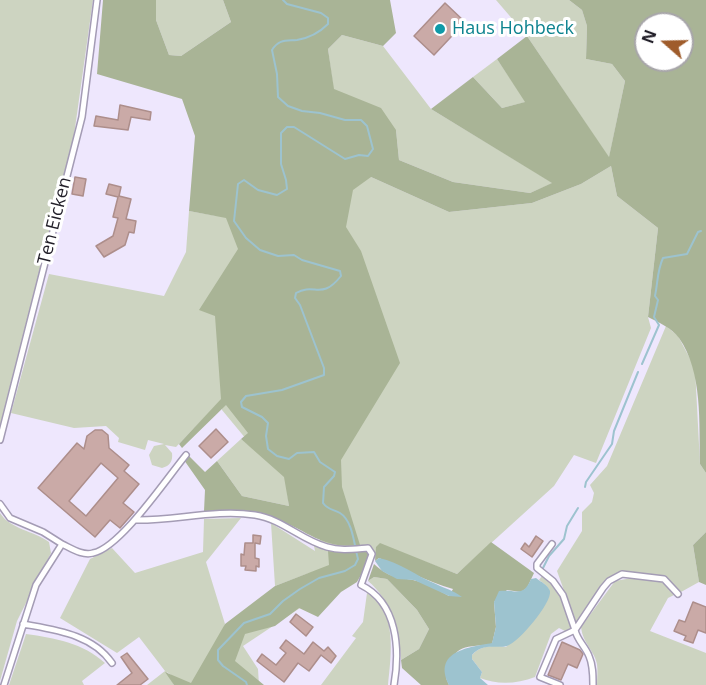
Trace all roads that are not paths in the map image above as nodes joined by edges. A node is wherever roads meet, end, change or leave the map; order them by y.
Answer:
1 (97, 0) edge
2 (0, 440) edge
3 (186, 455) dead end
4 (0, 504) edge
5 (135, 520) junction
6 (62, 544) junction
7 (552, 544) dead end
8 (678, 594) dead end
9 (23, 624) junction
10 (575, 630) junction
11 (112, 663) dead end
12 (4, 685) edge
13 (394, 685) edge
14 (560, 685) edge
15 (593, 685) edge

1 - 2 lane, Ten Eicken
3 - 5 lane
4 - 6 lane
5 - 6 lane
5 - 13 lane
6 - 9 lane
7 - 10 lane
8 - 10 lane
9 - 11 lane
9 - 12 lane
10 - 14 lane
10 - 15 lane

